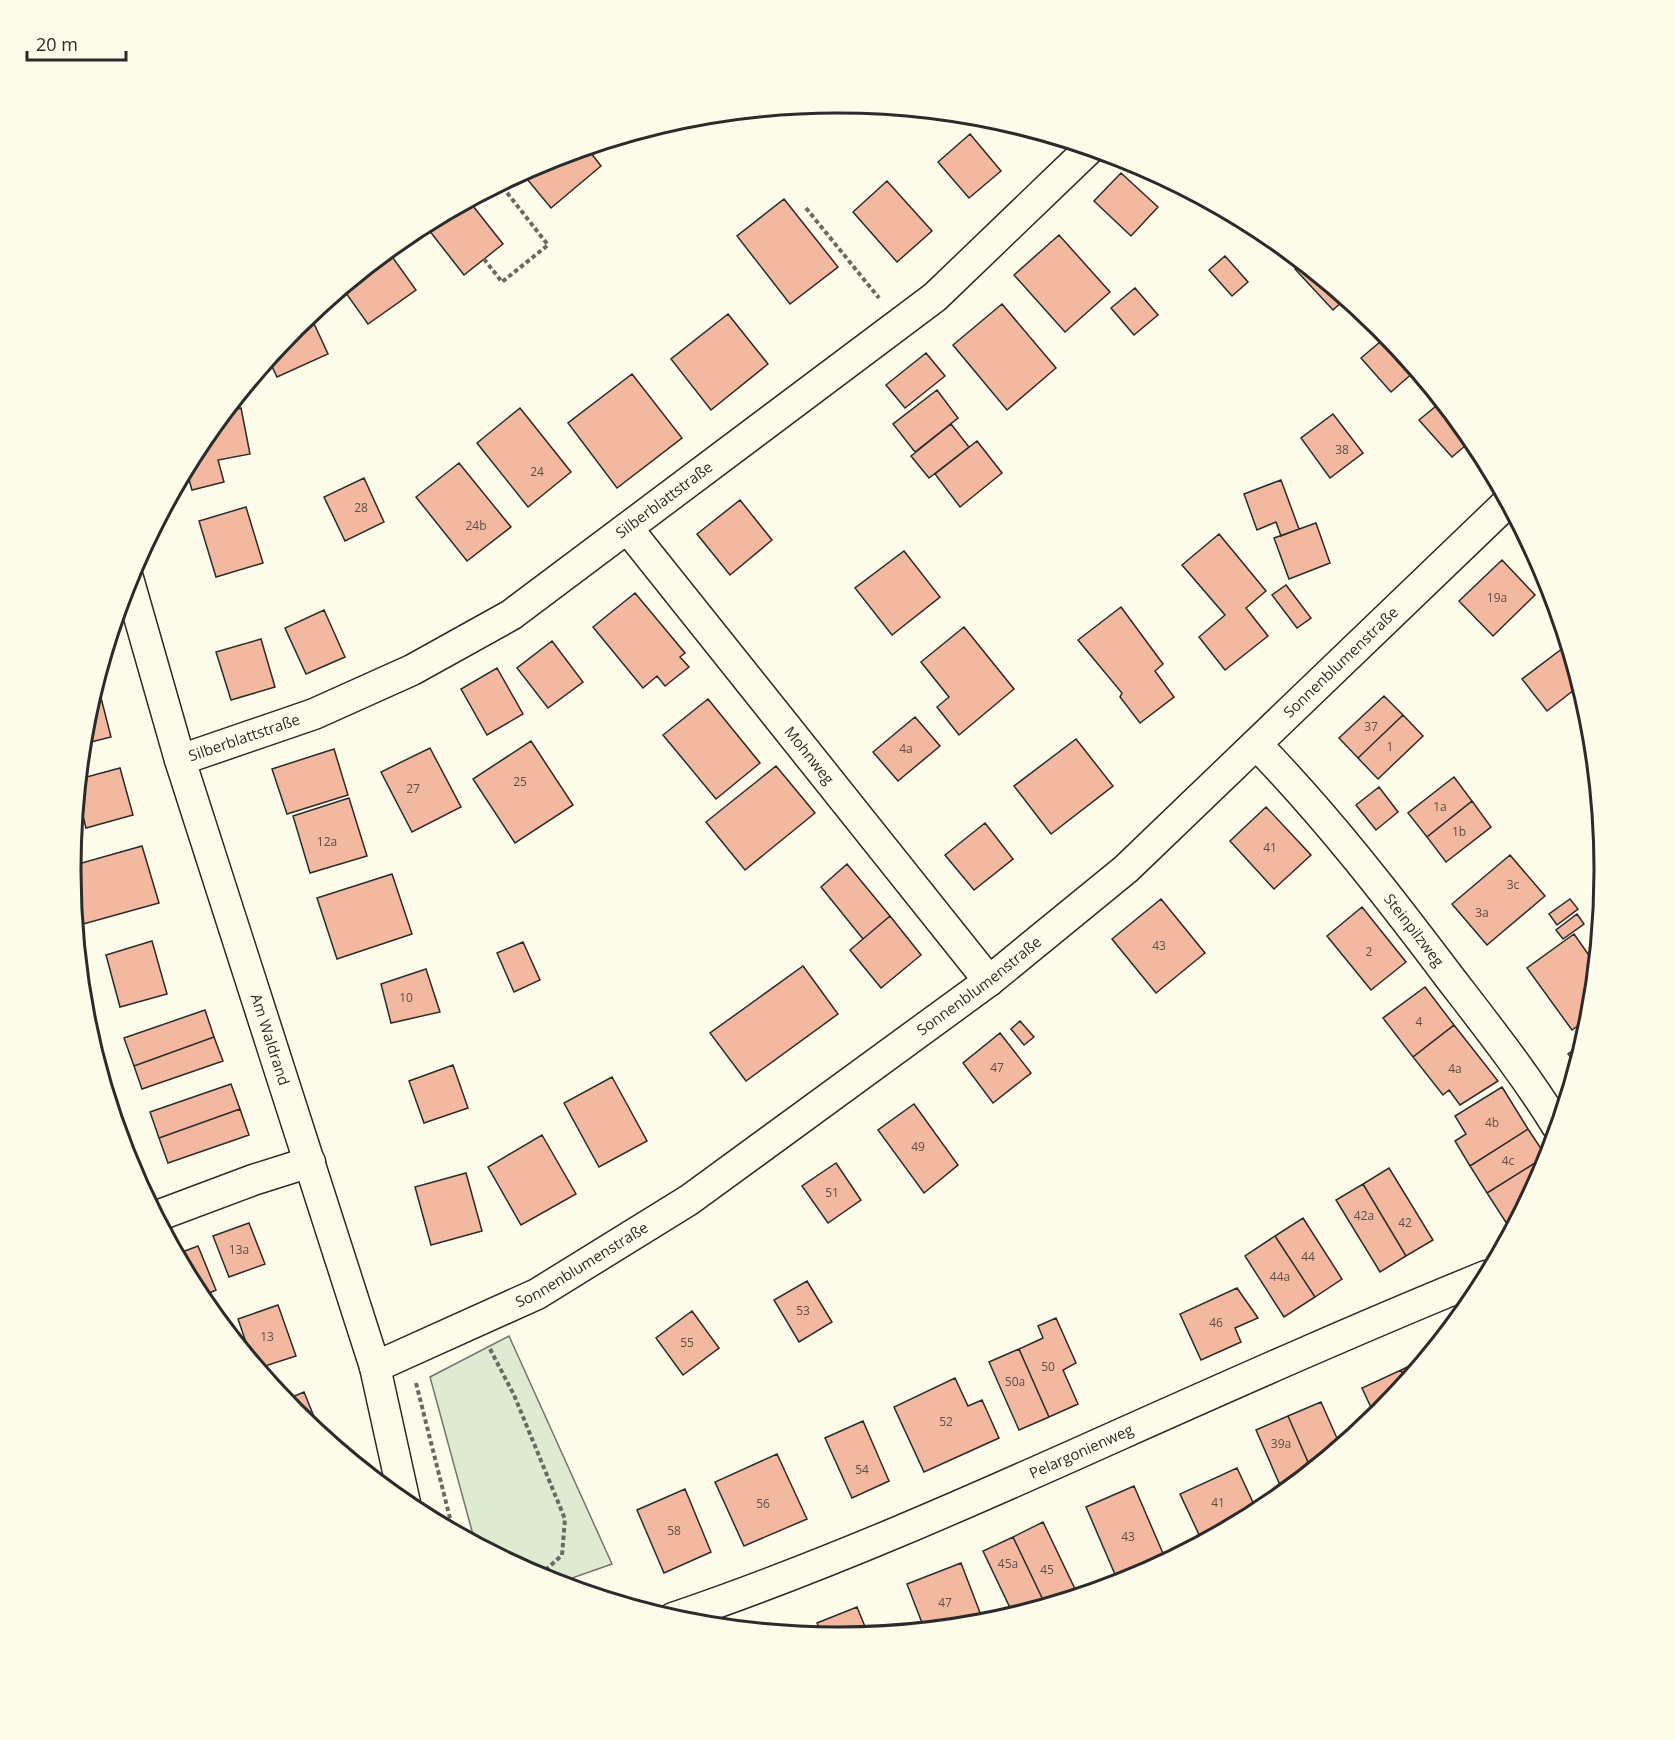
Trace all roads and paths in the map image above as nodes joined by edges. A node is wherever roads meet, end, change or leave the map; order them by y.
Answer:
1 (1083, 155) edge
2 (506, 191) edge
3 (806, 208) dead end
4 (484, 259) dead end
5 (900, 324) junction
6 (1502, 508) edge
7 (628, 530) junction
8 (133, 596) edge
9 (1257, 745) junction
10 (180, 760) junction
11 (989, 981) junction
12 (1552, 1118) edge
13 (310, 1162) junction
14 (164, 1214) edge
15 (1472, 1282) edge
16 (476, 1322) junction
17 (408, 1352) junction
18 (375, 1367) junction
19 (402, 1488) edge
20 (450, 1520) edge
21 (547, 1569) edge
22 (690, 1612) edge

1 - 5 street, Silberblattstraße
2 - 4 path
3 - 5 path
5 - 7 street, Silberblattstraße
6 - 9 street, Sonnenblumenstraße
7 - 10 street, Silberblattstraße
7 - 11 street, Mohnweg
8 - 10 street, Am Waldrand
9 - 11 street, Sonnenblumenstraße
9 - 12 street, Steinpilzweg
10 - 13 street, Am Waldrand
11 - 16 street, Sonnenblumenstraße
13 - 14 street
13 - 18 street, Am Waldrand
15 - 22 street, Pelargonienweg
16 - 17 street, Sonnenblumenstraße
16 - 21 path
17 - 18 street, Sonnenblumenstraße
17 - 20 path
18 - 19 street, Am Waldrand

